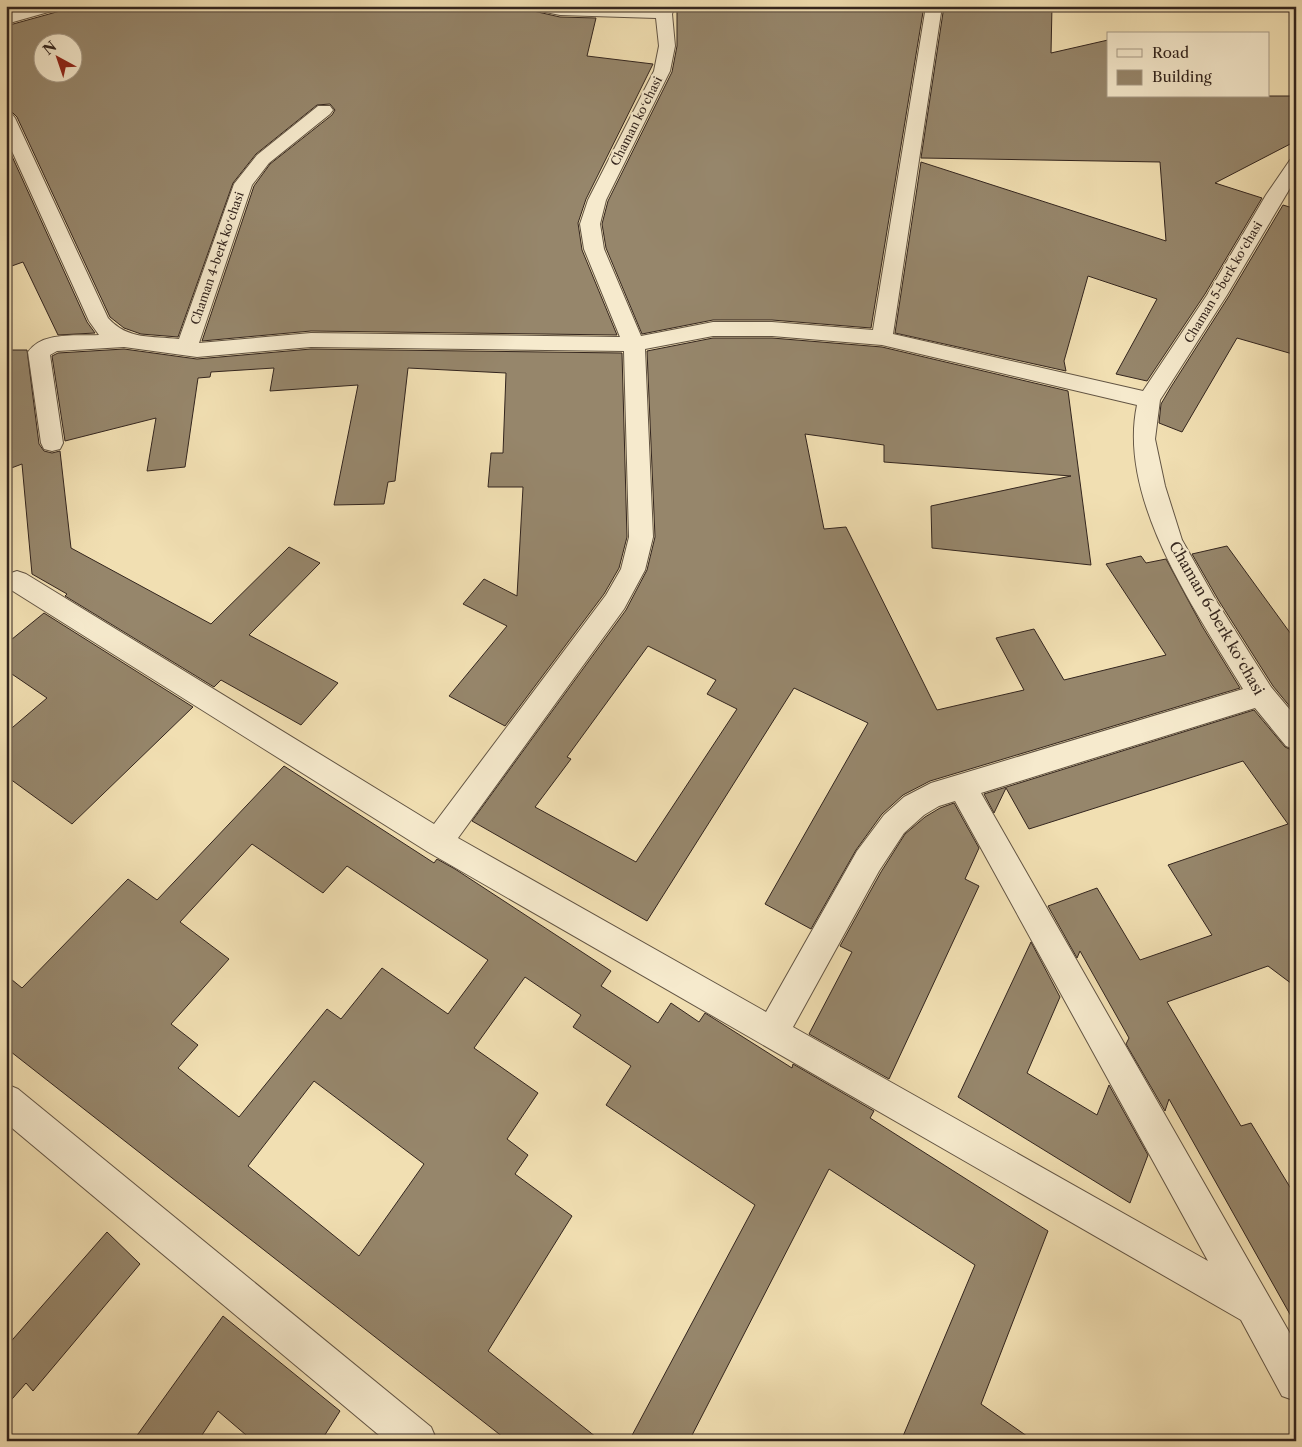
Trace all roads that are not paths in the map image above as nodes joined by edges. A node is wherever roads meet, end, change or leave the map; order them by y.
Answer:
1 (53, 6) edge
2 (537, 6) edge
3 (934, 6) edge
4 (665, 10) edge
5 (6, 19) edge
6 (324, 110) dead end
7 (6, 118) edge
8 (1296, 164) edge
9 (882, 338) junction
10 (122, 341) junction
11 (634, 344) junction
12 (186, 347) junction
13 (1149, 400) junction
14 (52, 443) dead end
15 (17, 581) dead end
16 (1261, 695) junction
17 (1296, 738) edge
18 (962, 787) junction
19 (438, 842) junction
20 (772, 1033) junction
21 (6, 1101) edge
22 (1252, 1306) junction
23 (1296, 1382) edge
24 (417, 1441) edge

1 - 5 street
2 - 4 street, Chaman koʻchasi
3 - 9 street
4 - 11 street, Chaman koʻchasi
6 - 12 street, Chaman 4-berk koʻchasi
7 - 10 street
8 - 13 street, Chaman 5-berk koʻchasi
9 - 11 street
9 - 13 street
10 - 12 street
10 - 14 street
11 - 12 street
11 - 19 street
13 - 16 street, Chaman 6-berk koʻchasi
15 - 19 street
16 - 17 street, Chaman 6-berk koʻchasi
16 - 18 street
18 - 20 street
18 - 22 street
19 - 20 street
20 - 22 street
21 - 24 street
22 - 23 street

